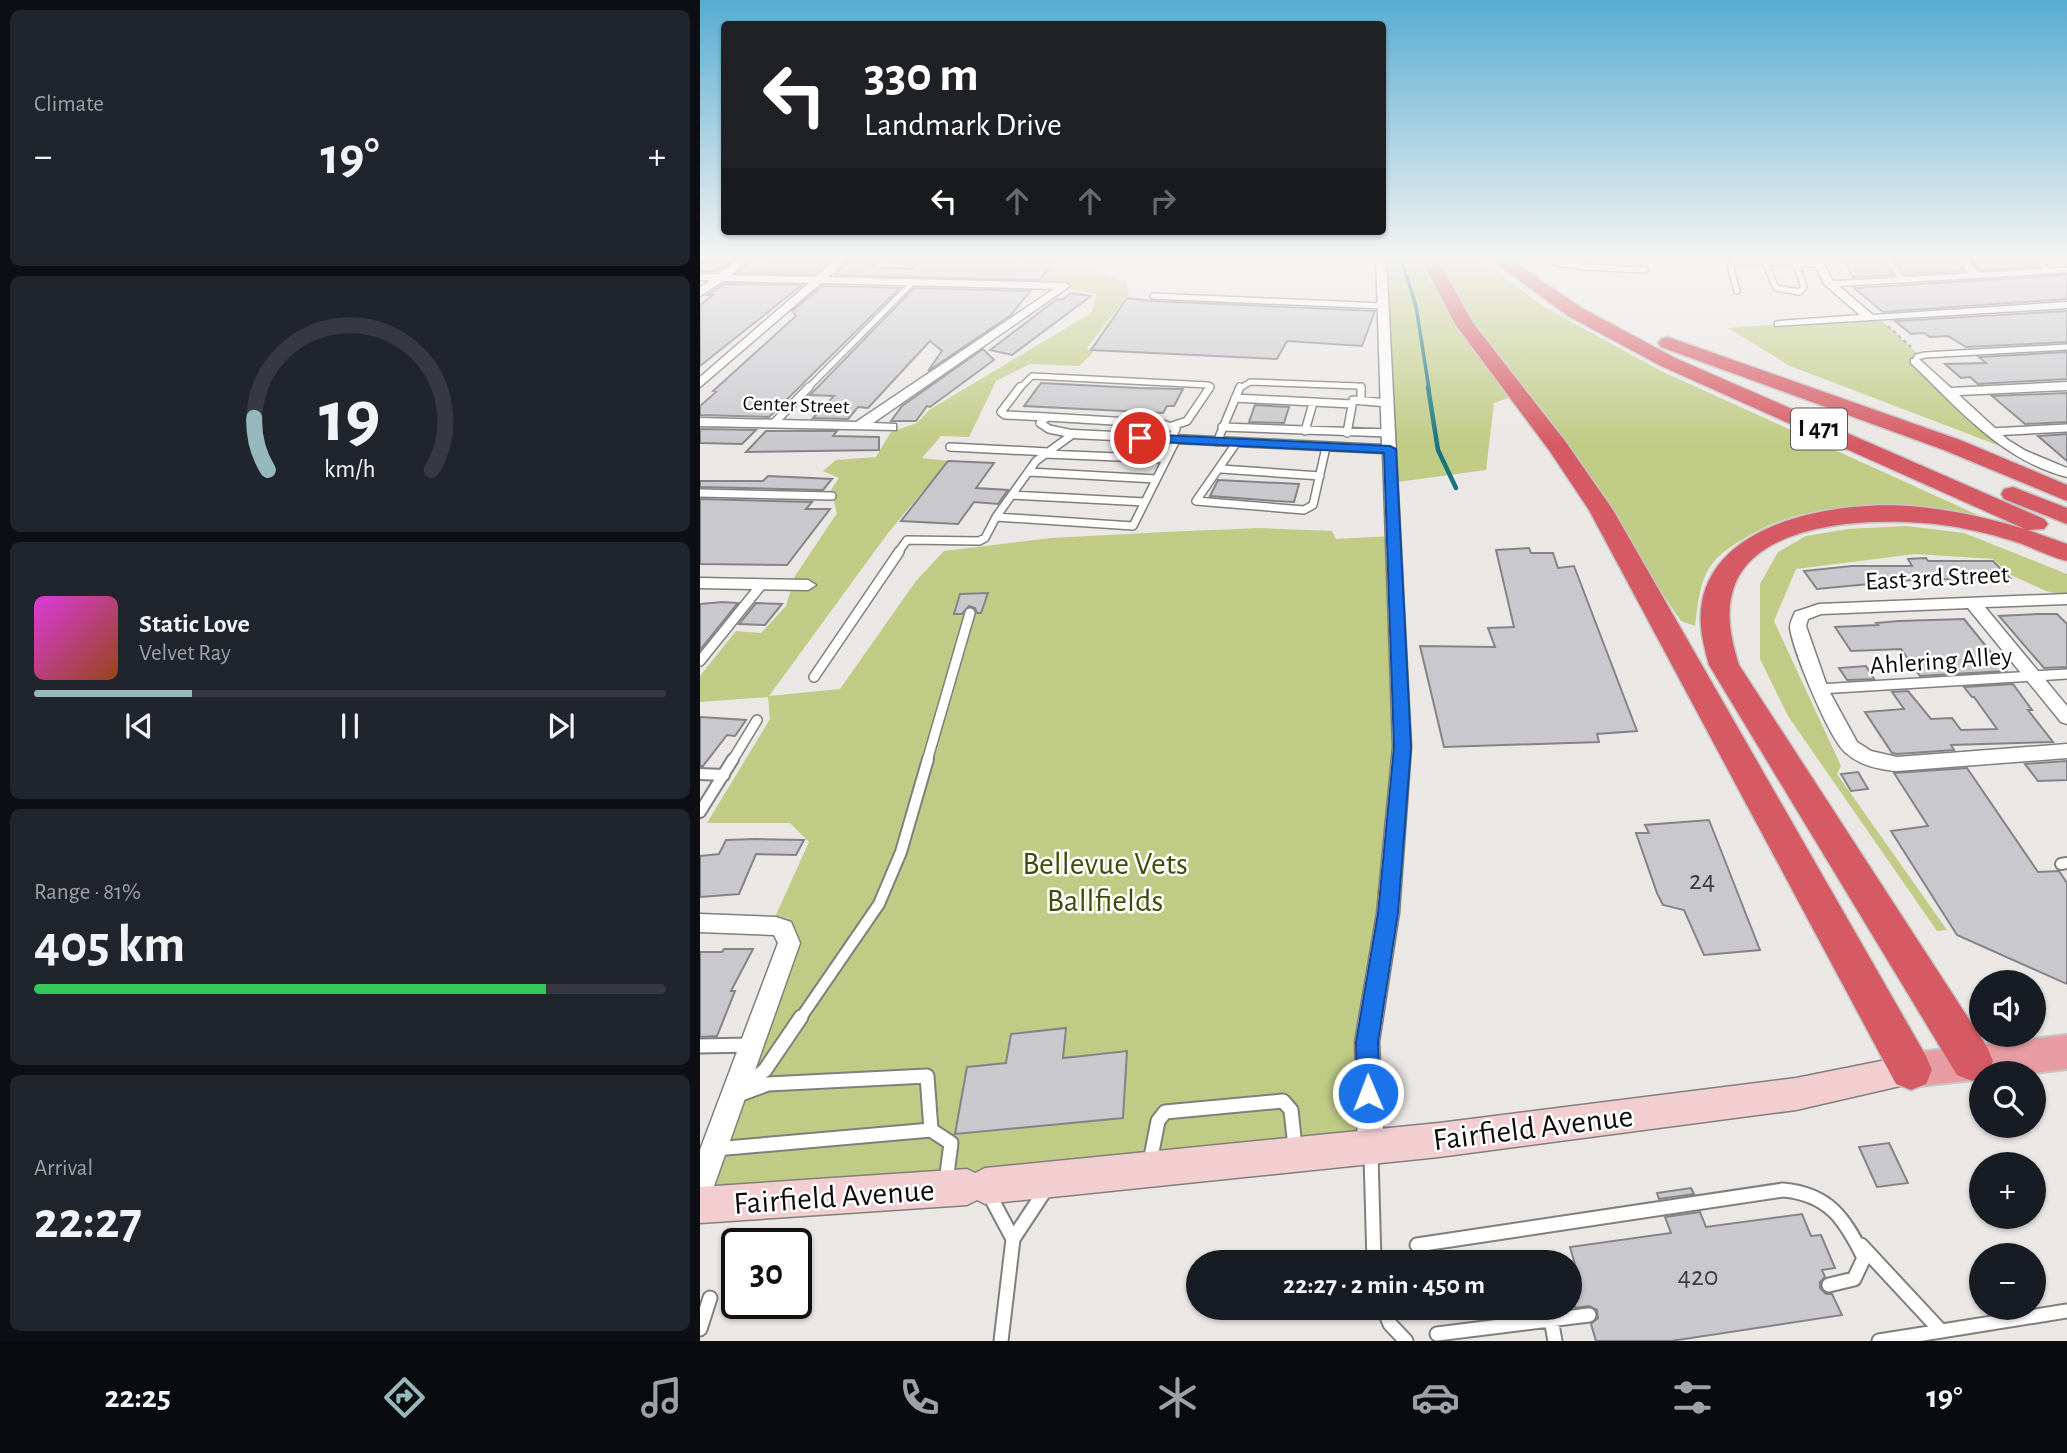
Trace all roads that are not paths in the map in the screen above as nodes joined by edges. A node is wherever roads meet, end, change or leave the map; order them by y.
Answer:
1 (774, 319) edge
2 (877, 319) edge
3 (1017, 319) edge
4 (1385, 319) edge
5 (1462, 319) edge
6 (1601, 319) edge
7 (1608, 319) edge
8 (1861, 319) edge
9 (1779, 324) dead end
10 (1661, 341) junction
11 (2067, 347) edge
12 (1917, 358) joint
13 (700, 383) edge
14 (2067, 386) edge
15 (1947, 392) junction
16 (1236, 397) junction
17 (1313, 402) junction
18 (1355, 402) junction
19 (1388, 402) junction
20 (1047, 417) junction
21 (700, 422) edge
22 (774, 423) junction
23 (859, 426) junction
24 (891, 427) dead end
25 (1222, 427) junction
26 (2067, 428) edge
27 (1305, 431) junction
28 (1991, 432) junction
29 (1348, 433) junction
30 (1073, 434) junction
31 (1173, 435) junction
32 (1390, 441) junction
33 (1217, 442) junction
34 (1237, 442) junction
35 (950, 447) dead end
36 (1326, 447) junction
37 (1046, 453) junction
38 (1166, 459) junction
39 (1221, 470) junction
40 (1028, 472) junction
41 (2067, 473) edge
42 (1320, 476) junction
43 (1156, 479) junction
44 (700, 493) edge
45 (2067, 494) edge
46 (1012, 495) junction
47 (832, 496) dead end
48 (1144, 502) junction
49 (996, 517) junction
50 (2067, 517) edge
51 (2067, 538) edge
52 (2067, 553) edge
53 (700, 583) edge
54 (762, 584) junction
55 (808, 585) dead end
56 (2067, 599) edge
57 (1971, 601) junction
58 (970, 613) dead end
59 (700, 661) edge
60 (2067, 674) edge
61 (2033, 676) junction
62 (814, 677) dead end
63 (1819, 690) junction
64 (2067, 718) edge
65 (757, 720) dead end
66 (2067, 751) edge
67 (700, 774) edge
68 (724, 775) junction
69 (700, 812) edge
70 (700, 923) edge
71 (751, 1045) junction
72 (700, 1046) edge
73 (2067, 1052) edge
74 (1969, 1061) edge
75 (1972, 1061) joint
76 (1911, 1070) junction
77 (733, 1096) junction
78 (931, 1130) junction
79 (1371, 1148) junction
80 (713, 1150) junction
81 (1296, 1156) junction
82 (1149, 1170) junction
83 (1052, 1179) junction
84 (700, 1186) edge
85 (966, 1187) junction
86 (700, 1205) edge
87 (1855, 1238) junction
88 (1013, 1239) junction
89 (1417, 1245) dead end
90 (1374, 1250) edge
91 (1829, 1285) dead end
92 (710, 1298) dead end
93 (2067, 1311) edge
94 (1589, 1315) dead end
95 (1582, 1316) edge
96 (1388, 1320) edge
97 (1543, 1320) edge
98 (1551, 1320) edge
99 (700, 1329) edge
100 (1941, 1331) junction
101 (1437, 1334) dead end
102 (1001, 1341) edge
103 (1406, 1341) edge
104 (1555, 1341) edge
105 (1879, 1341) edge

1 - 13 street
2 - 22 lane
3 - 23 street
4 - 19 street
5 - 76 highway
6 - 51 highway, I 471
7 - 10 highway, I 471
8 - 9 street
10 - 45 highway
10 - 50 highway, I 471
11 - 12 lane
12 - 15 street
14 - 15 street
15 - 28 street
16 - 17 lane
16 - 18 lane
16 - 18 lane
16 - 25 lane
17 - 18 lane
17 - 27 lane
18 - 19 lane
18 - 29 lane
19 - 32 street
20 - 30 lane
20 - 31 lane
20 - 31 lane
21 - 22 street, Center Street
22 - 23 street, Center Street
23 - 24 street, Center Street
25 - 27 lane
25 - 33 lane
26 - 28 lane
27 - 29 lane
28 - 41 street
29 - 32 lane
30 - 31 street
30 - 37 lane
31 - 33 street
31 - 38 lane
32 - 36 street
32 - 79 street
33 - 34 street
34 - 36 street
34 - 39 lane
35 - 37 lane
36 - 42 lane
37 - 38 lane
37 - 40 lane
38 - 43 lane
39 - 42 lane
39 - 42 lane
40 - 43 lane
40 - 46 lane
43 - 48 lane
44 - 47 lane
46 - 48 lane
46 - 49 lane
48 - 49 lane
49 - 62 lane
52 - 75 highway
53 - 54 street
54 - 55 street
54 - 59 lane
56 - 57 street, East 3rd Street
57 - 61 street
57 - 63 street, East 3rd Street
58 - 77 lane
60 - 61 lane, Ahlering Alley
61 - 63 lane, Ahlering Alley
61 - 64 street
63 - 66 street
65 - 68 lane
67 - 68 lane
68 - 69 lane
70 - 71 street
71 - 72 lane
71 - 77 street
73 - 75 main road
74 - 76 main road
76 - 79 main road, Fairfield Avenue
77 - 78 lane
77 - 80 street
78 - 80 lane
78 - 85 lane
79 - 81 main road, Fairfield Avenue
79 - 90 lane
80 - 84 street
81 - 82 main road, Fairfield Avenue
81 - 82 lane
82 - 83 main road, Fairfield Avenue
83 - 85 main road, Fairfield Avenue
83 - 88 lane
85 - 86 main road, Fairfield Avenue
85 - 88 lane
87 - 89 lane
87 - 91 lane
87 - 100 lane
88 - 102 lane
92 - 99 lane
93 - 100 lane
94 - 95 lane
96 - 103 lane
97 - 101 lane
98 - 104 lane
100 - 105 lane

